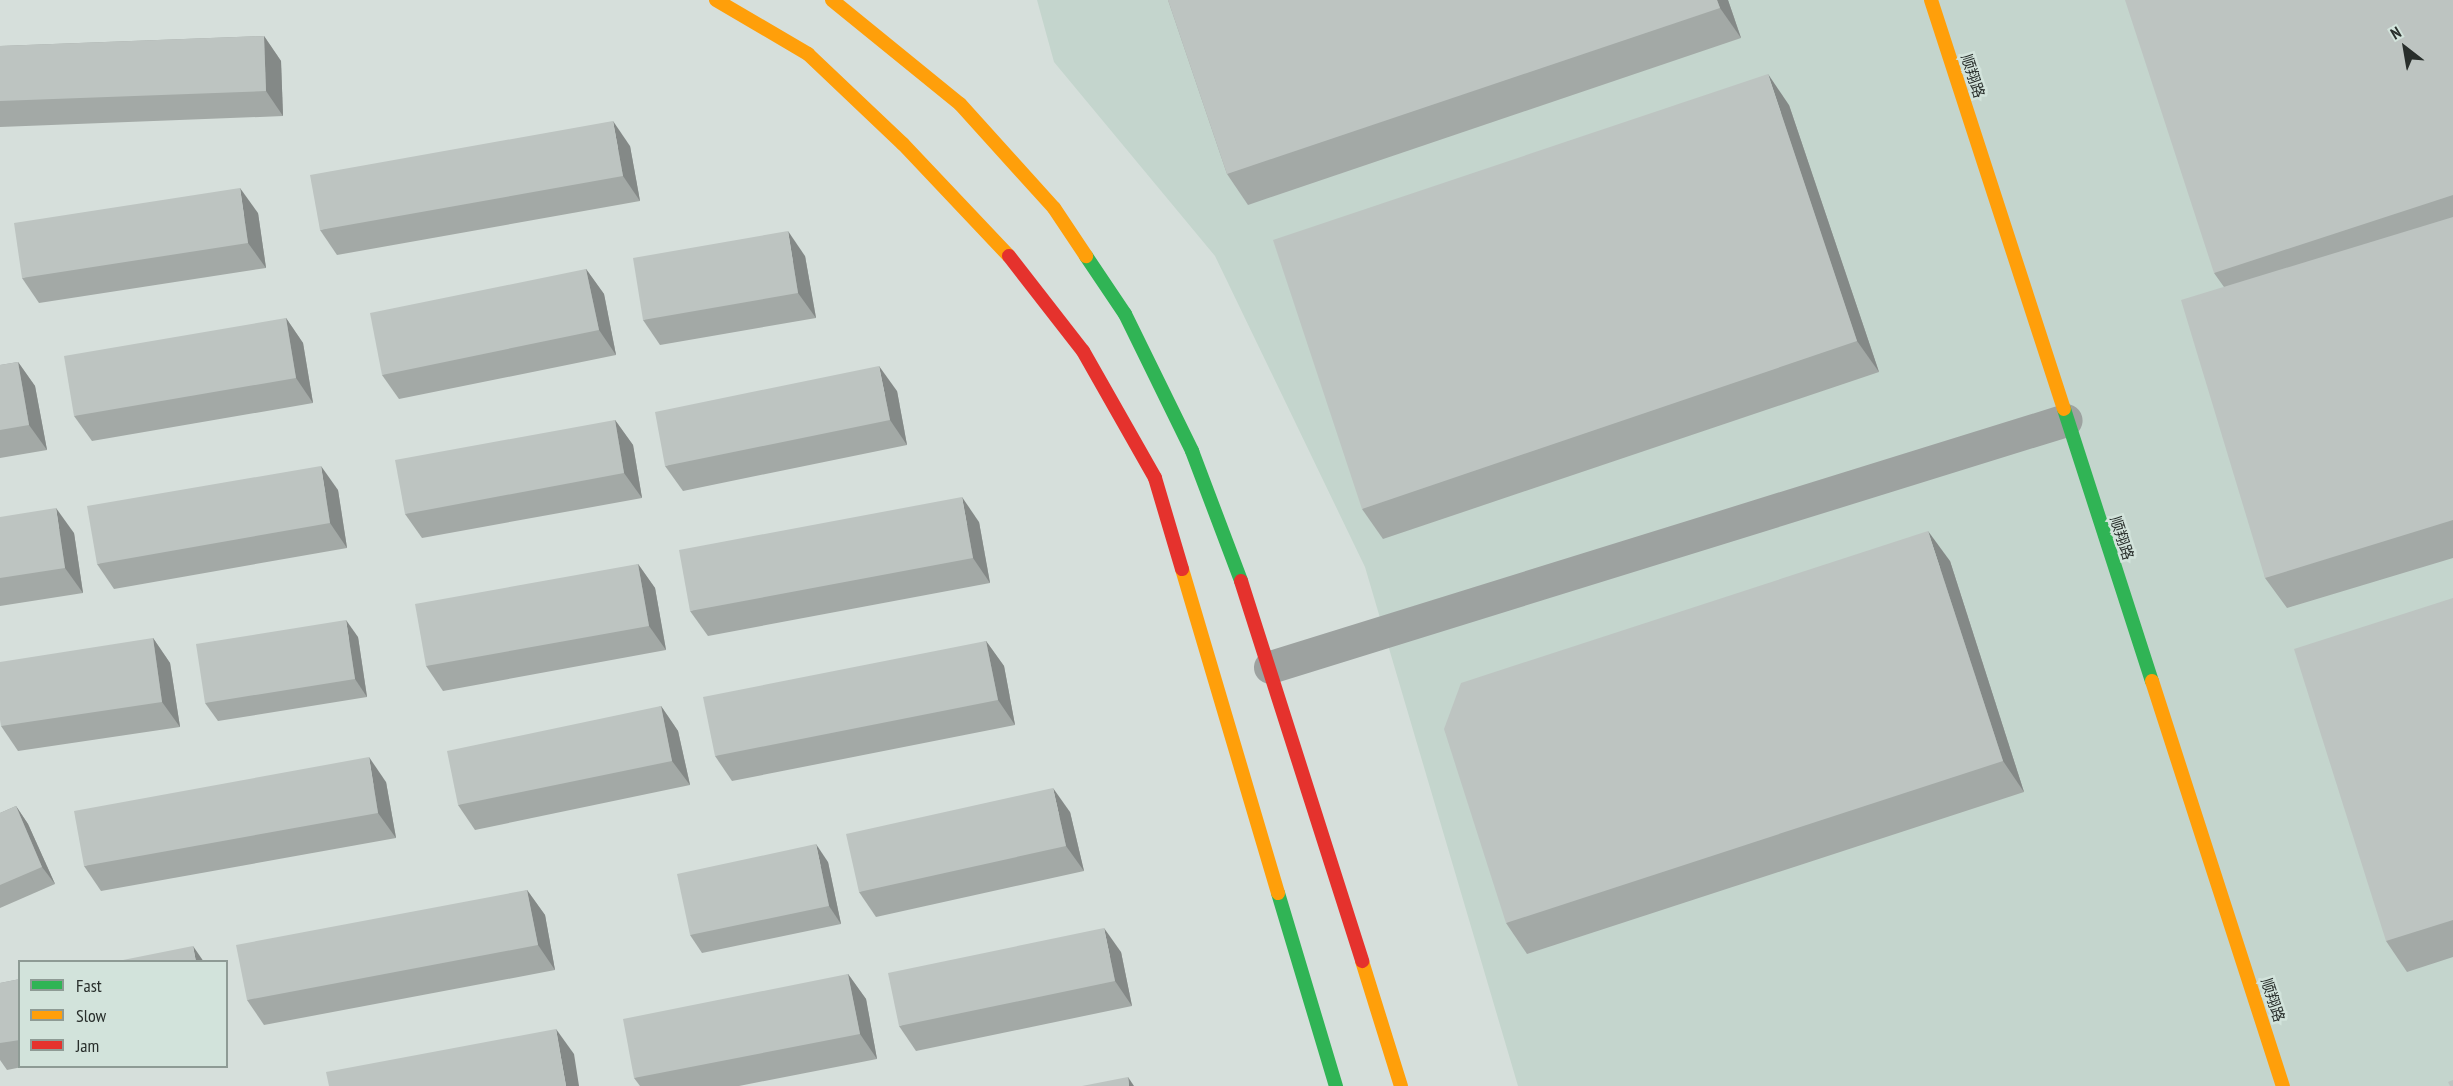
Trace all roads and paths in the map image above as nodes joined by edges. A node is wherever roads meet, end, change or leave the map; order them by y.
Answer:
1 (716, 0) edge
2 (832, 0) edge
3 (1931, 0) edge
4 (2066, 420) junction
5 (1270, 667) junction
6 (1336, 1086) edge
7 (1401, 1086) edge
8 (2283, 1086) edge

1 - 6 street
2 - 5 street
3 - 4 street, 顺翔路
4 - 5 street
4 - 8 street, 顺翔路
5 - 7 street

